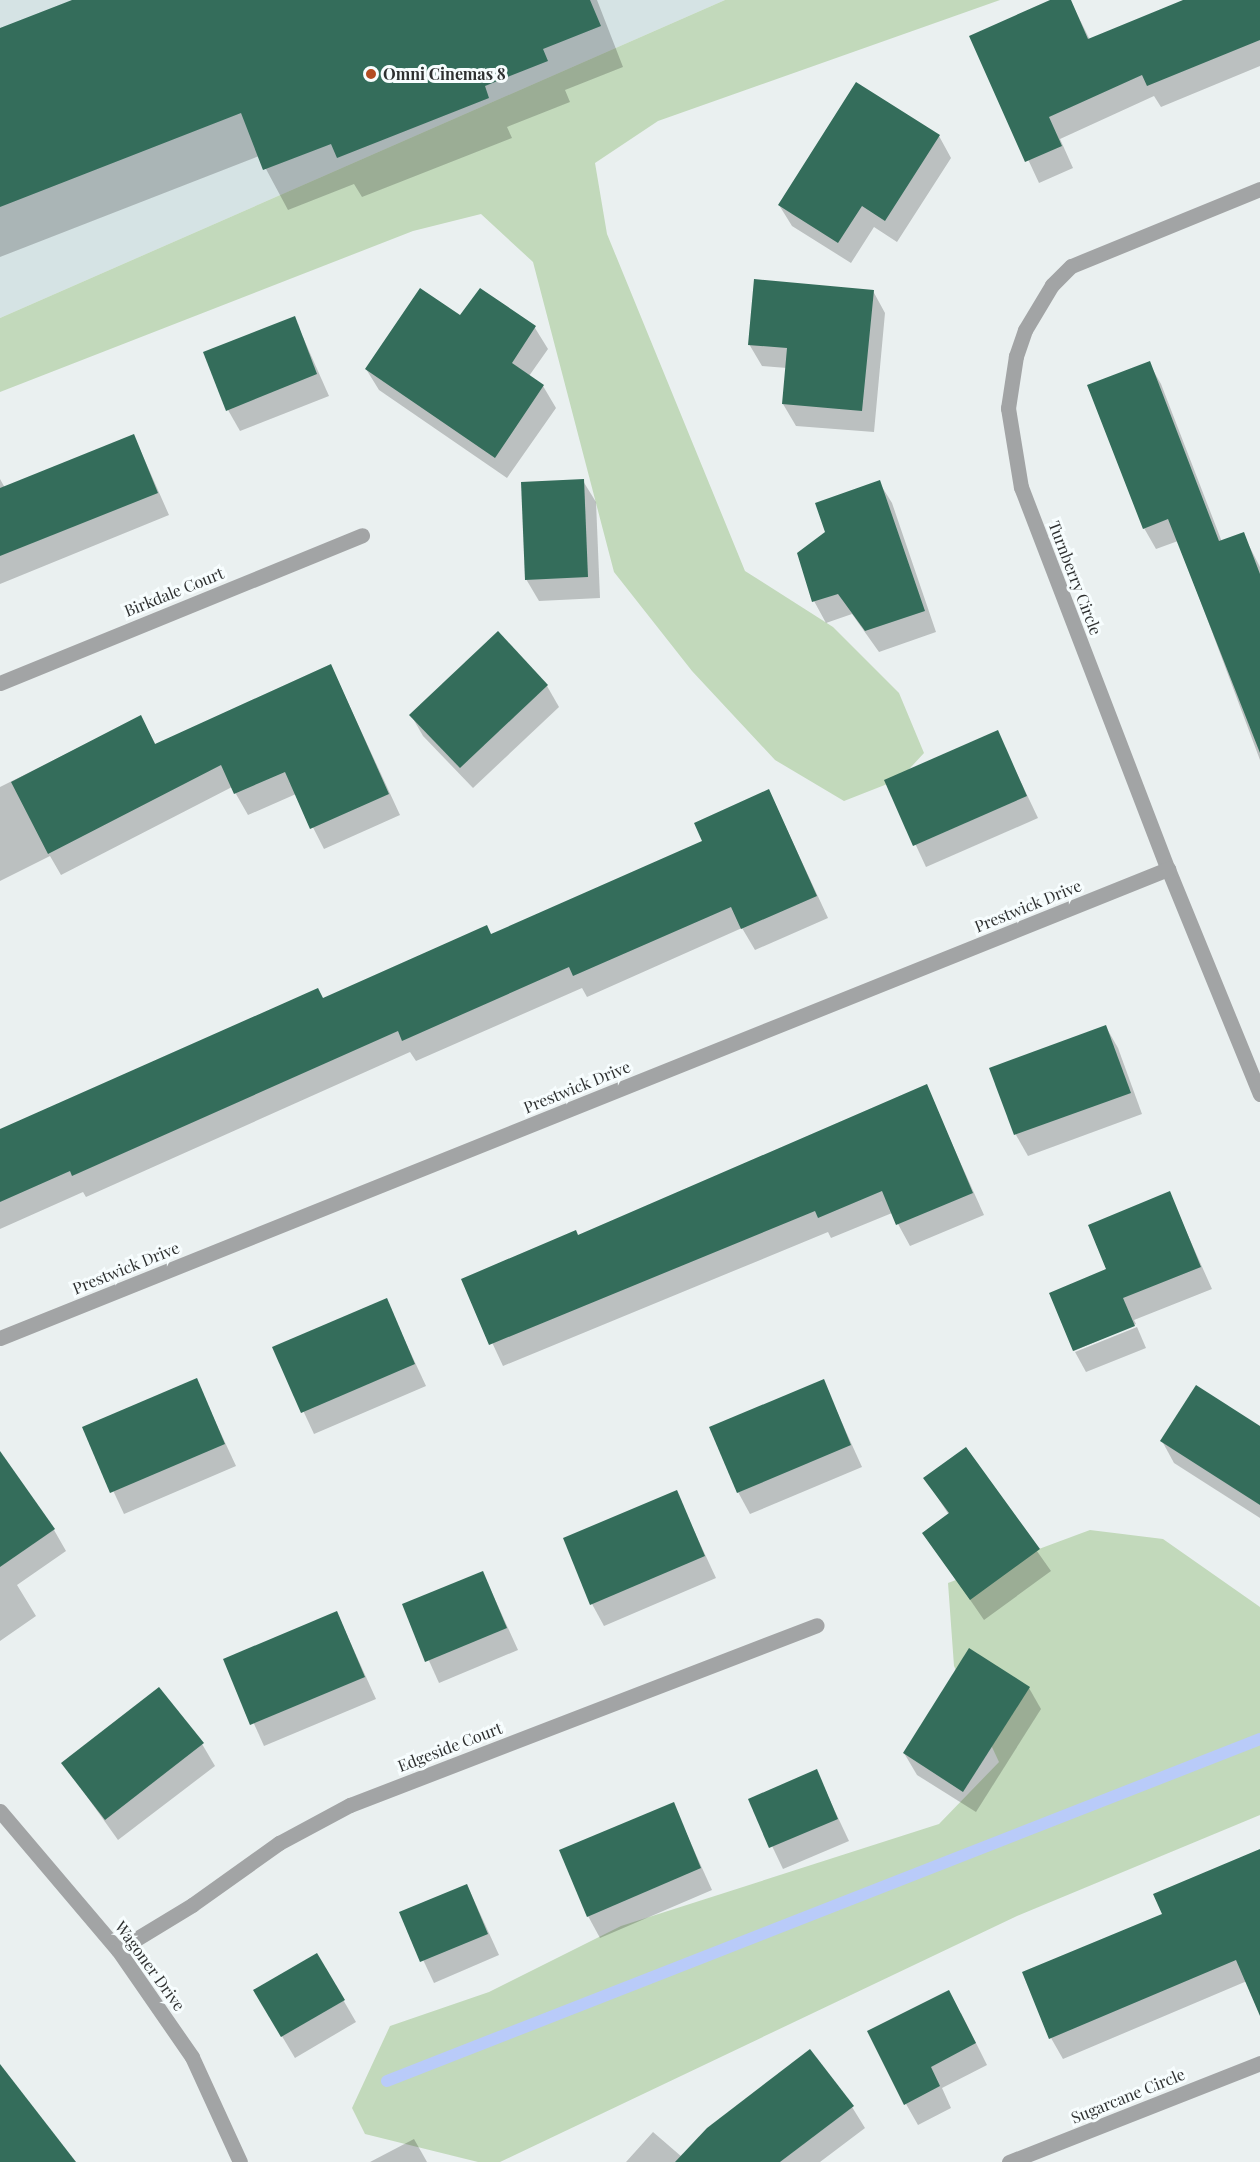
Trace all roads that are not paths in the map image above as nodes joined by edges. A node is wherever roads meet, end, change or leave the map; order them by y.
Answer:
1 (1260, 189) edge
2 (362, 535) dead end
3 (0, 683) edge
4 (1168, 869) junction
5 (1260, 1094) edge
6 (0, 1338) edge
7 (817, 1625) dead end
8 (0, 1811) edge
9 (118, 1950) junction
10 (1260, 2063) edge
11 (240, 2162) edge
12 (1009, 2162) edge

1 - 4 street, Turnberry Circle
2 - 3 street, Birkdale Court
4 - 5 street, Turnberry Circle
4 - 6 street, Prestwick Drive
7 - 9 street, Edgeside Court
8 - 9 street, Wagoner Drive
9 - 11 street, Wagoner Drive
10 - 12 street, Sugarcane Circle

